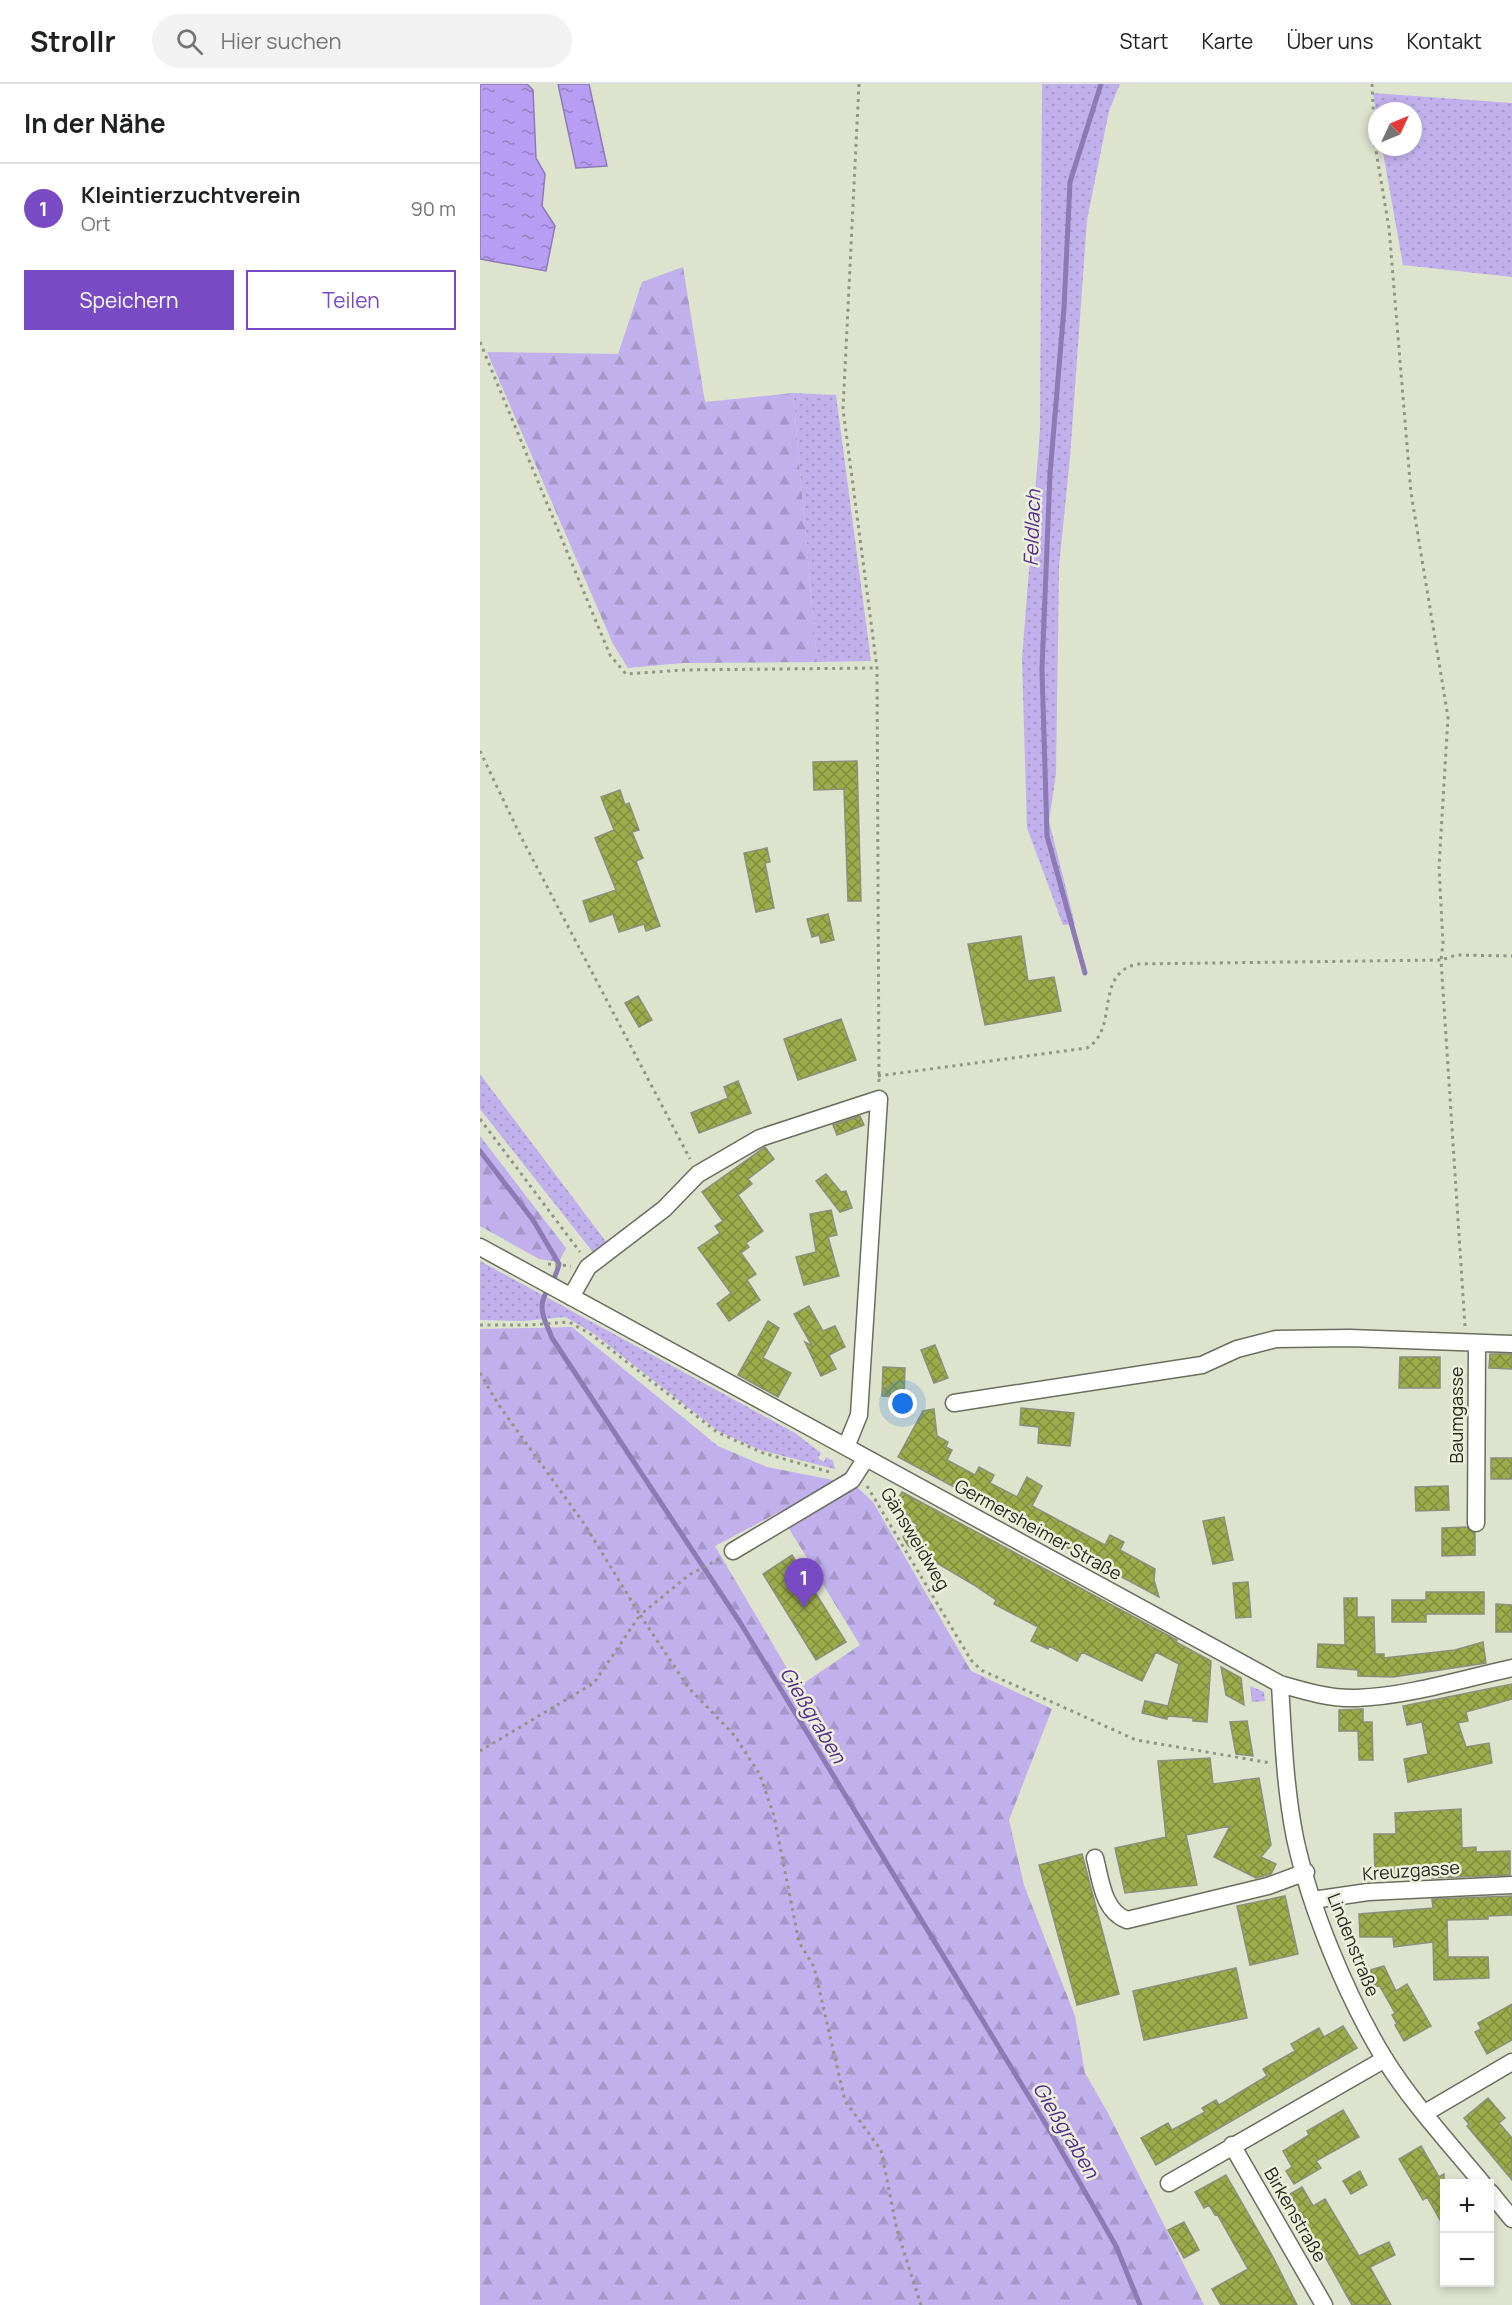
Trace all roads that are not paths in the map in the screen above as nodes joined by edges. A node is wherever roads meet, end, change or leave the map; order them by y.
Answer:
1 (480, 1247) edge
2 (567, 1295) junction
3 (1471, 1343) junction
4 (1512, 1344) edge
5 (954, 1403) dead end
6 (846, 1447) junction
7 (866, 1458) junction
8 (1476, 1523) dead end
9 (733, 1551) dead end
10 (1512, 1668) edge
11 (1280, 1684) junction
12 (1095, 1858) dead end
13 (1306, 1872) junction
14 (1512, 1885) edge
15 (1313, 1900) junction
16 (1385, 2059) junction
17 (1512, 2062) edge
18 (1425, 2113) junction
19 (1232, 2145) junction
20 (1479, 2179) edge
21 (1169, 2183) dead end
22 (1494, 2197) edge
23 (1512, 2219) edge
24 (1324, 2305) edge

1 - 2 street, Germersheimer Straße
2 - 6 street, Germersheimer Straße
2 - 6 street
3 - 4 street, Baumgasse
3 - 5 street
3 - 8 street, Baumgasse
6 - 7 street, Germersheimer Straße
7 - 9 street
7 - 11 street, Germersheimer Straße
10 - 11 street, Germersheimer Straße
11 - 13 street, Lindenstraße
12 - 13 street
13 - 15 street, Lindenstraße
14 - 15 street, Kreuzgasse
15 - 16 street, Lindenstraße
16 - 18 street, Lindenstraße
16 - 19 street
17 - 18 street
18 - 20 street, Lindenstraße
19 - 21 street
19 - 24 street, Birkenstraße
22 - 23 street

